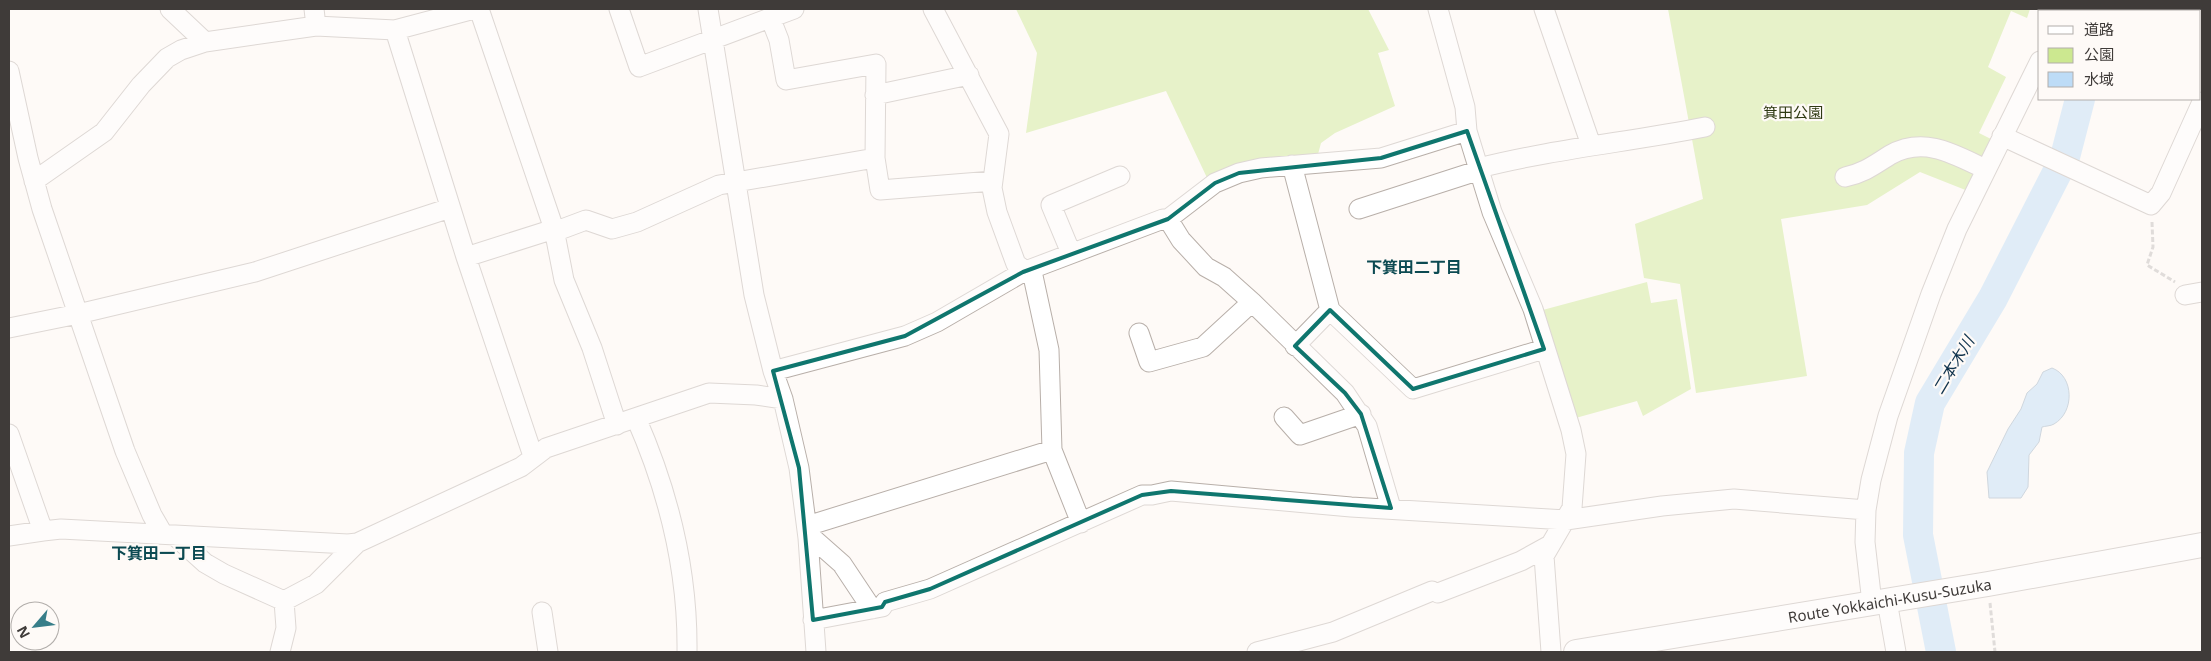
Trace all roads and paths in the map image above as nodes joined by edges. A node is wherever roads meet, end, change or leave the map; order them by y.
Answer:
1 (170, 9) edge
2 (474, 9) edge
3 (480, 9) edge
4 (619, 9) edge
5 (708, 9) edge
6 (794, 9) edge
7 (933, 9) edge
8 (1438, 9) edge
9 (1544, 9) edge
10 (444, 13) edge
11 (770, 17) junction
12 (315, 18) edge
13 (395, 30) junction
14 (712, 39) junction
15 (206, 42) junction
16 (2038, 66) edge
17 (9, 71) edge
18 (969, 75) junction
19 (875, 94) junction
20 (2202, 102) edge
21 (1705, 128) dead end
22 (1467, 131) junction
23 (2006, 138) junction
24 (1591, 144) junction
25 (875, 158) junction
26 (1292, 165) junction
27 (1480, 169) junction
28 (1985, 169) junction
29 (1120, 176) dead end
30 (1845, 177) dead end
31 (993, 181) junction
32 (34, 182) junction
33 (736, 182) junction
34 (2146, 203) junction
35 (450, 208) junction
36 (1359, 209) dead end
37 (1168, 219) junction
38 (554, 231) junction
39 (1071, 253) junction
40 (466, 257) junction
41 (1023, 272) junction
42 (2193, 294) edge
43 (1252, 302) junction
44 (1330, 310) junction
45 (78, 314) junction
46 (9, 328) edge
47 (1139, 333) dead end
48 (1295, 346) junction
49 (1544, 349) junction
50 (773, 371) junction
51 (783, 399) junction
52 (1360, 414) junction
53 (1284, 417) dead end
54 (636, 418) junction
55 (617, 425) junction
56 (9, 434) edge
57 (1052, 450) junction
58 (533, 456) junction
59 (1391, 508) junction
60 (1866, 510) junction
61 (1566, 520) junction
62 (1081, 523) junction
63 (807, 530) junction
64 (43, 531) junction
65 (168, 534) junction
66 (9, 536) edge
67 (357, 542) junction
68 (1550, 545) junction
69 (2202, 545) edge
70 (1988, 584) junction
71 (284, 601) junction
72 (1886, 601) junction
73 (872, 609) junction
74 (542, 612) dead end
75 (813, 620) junction
76 (1646, 646) edge
77 (280, 652) edge
78 (548, 652) edge
79 (687, 652) edge
80 (816, 652) edge
81 (1257, 652) edge
82 (1551, 652) edge
83 (1576, 652) edge
84 (1896, 652) edge
85 (1996, 652) edge

1 - 15 street
2 - 10 street
3 - 38 street
4 - 14 street
5 - 14 street
6 - 11 street
7 - 18 street
8 - 22 street
9 - 24 street
10 - 13 street
11 - 14 street
11 - 19 street
12 - 13 street
12 - 15 street
13 - 35 street
14 - 33 street
15 - 32 street
16 - 23 street
17 - 32 street
18 - 19 street
18 - 31 street
19 - 25 street
20 - 34 street
21 - 24 street
22 - 26 street
22 - 27 street
23 - 28 street
23 - 34 street
24 - 27 street
25 - 31 street
25 - 33 street
26 - 37 street
26 - 44 street
27 - 36 street
27 - 49 street
28 - 30 street
28 - 60 street
29 - 39 street
31 - 41 street
32 - 45 street
33 - 38 street
33 - 50 street
34 - 42 path
35 - 40 street
35 - 45 street
37 - 39 street
37 - 43 street
38 - 40 street
38 - 55 street
39 - 41 street
40 - 58 street
41 - 50 street
41 - 57 street
43 - 47 street
43 - 48 street
44 - 48 street
44 - 49 street
45 - 46 street
45 - 65 street
48 - 52 street
49 - 61 street
50 - 51 street
51 - 54 street
51 - 63 street
52 - 53 street
52 - 59 street
54 - 55 street
54 - 79 street
55 - 58 street
56 - 64 street
57 - 62 street
57 - 63 street
58 - 67 street
59 - 61 street
59 - 62 street
60 - 61 street
60 - 72 street
61 - 68 street
62 - 73 street
63 - 73 street
63 - 75 street
64 - 65 street
64 - 66 street
65 - 67 street
65 - 71 street
67 - 71 street
68 - 81 street
68 - 82 street
69 - 70 main road, Route Yokkaichi-Kusu-Suzuka
70 - 72 main road, Route Yokkaichi-Kusu-Suzuka
70 - 85 path
71 - 77 street
72 - 76 main road, Route Yokkaichi-Kusu-Suzuka
72 - 84 street
73 - 75 street
74 - 78 street
75 - 80 street
76 - 83 main road, Route Yokkaichi-Kusu-Suzuka

